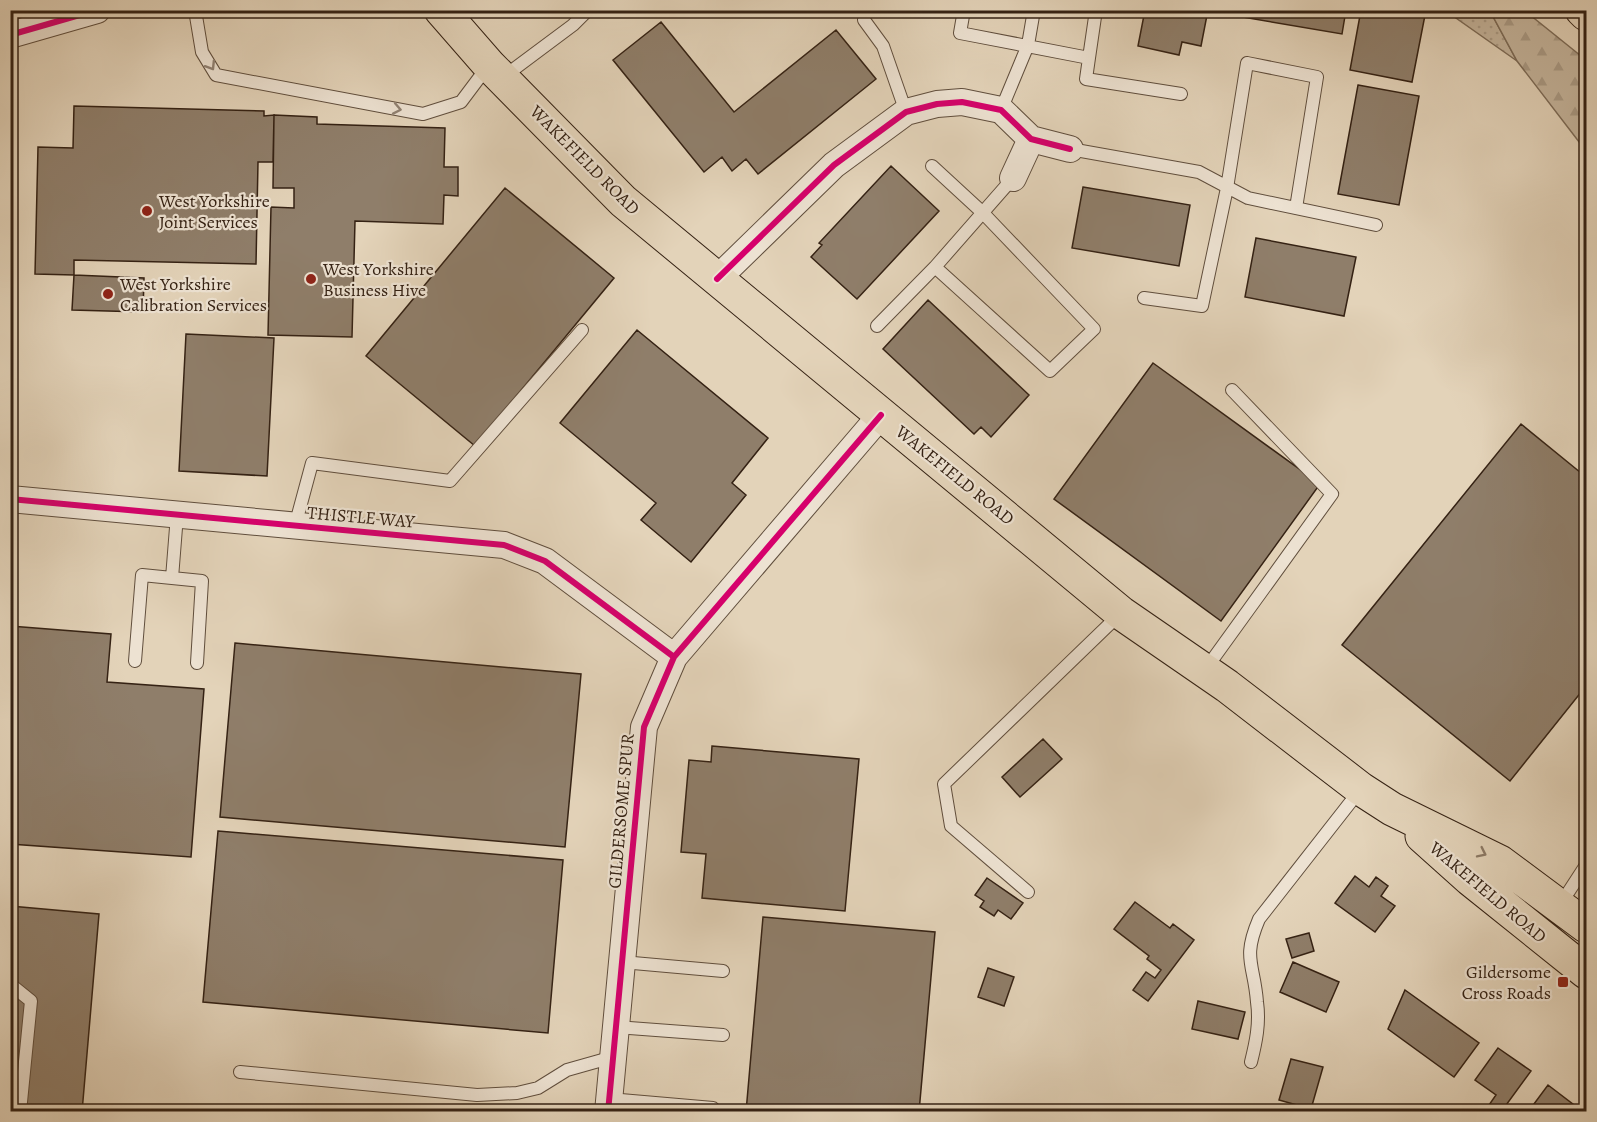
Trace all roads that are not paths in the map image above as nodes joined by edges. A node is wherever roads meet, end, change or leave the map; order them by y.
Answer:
1 (97, 10) edge
2 (195, 10) edge
3 (441, 10) edge
4 (588, 10) edge
5 (964, 10) edge
6 (1034, 10) edge
7 (1096, 10) edge
8 (1582, 10) edge
9 (1587, 14) edge
10 (864, 20) dead end
11 (10, 35) edge
12 (1028, 45) junction
13 (1089, 58) junction
14 (495, 72) junction
15 (1181, 94) dead end
16 (1001, 110) junction
17 (906, 112) junction
18 (1031, 139) junction
19 (1070, 149) joint
20 (932, 166) dead end
21 (1013, 178) joint
22 (1227, 188) junction
23 (1296, 208) junction
24 (983, 213) junction
25 (1376, 225) dead end
26 (935, 267) junction
27 (717, 279) junction
28 (1144, 298) dead end
29 (877, 326) dead end
30 (582, 330) dead end
31 (1232, 390) dead end
32 (881, 415) junction
33 (10, 499) edge
34 (177, 515) junction
35 (295, 526) junction
36 (172, 578) junction
37 (1121, 613) junction
38 (674, 657) junction
39 (135, 661) dead end
40 (196, 663) dead end
41 (1204, 671) junction
42 (1361, 789) junction
43 (1392, 809) junction
44 (1587, 866) edge
45 (1028, 892) dead end
46 (1559, 906) junction
47 (1587, 926) edge
48 (1538, 934) junction
49 (622, 962) junction
50 (723, 972) dead end
51 (1587, 972) edge
52 (10, 984) edge
53 (616, 1028) junction
54 (723, 1035) dead end
55 (613, 1057) junction
56 (1251, 1062) dead end
57 (240, 1072) dead end
58 (609, 1105) edge
59 (713, 1108) dead end
60 (20, 1112) edge

1 - 11 street
2 -> 14 lane
3 - 14 main road, WAKEFIELD ROAD
4 - 14 lane
5 - 12 lane
6 - 12 lane
7 - 13 lane
8 - 9 main road
10 - 17 lane
12 - 13 lane
12 - 16 lane
13 - 15 lane
14 - 27 main road, WAKEFIELD ROAD
16 - 17 street
16 - 18 street
17 - 27 street
18 - 19 street
18 - 21 street
19 - 22 lane
20 - 24 lane
21 - 24 lane
22 - 23 lane
22 - 23 lane
22 - 28 lane
23 - 25 lane
24 - 26 lane
24 - 26 lane
26 - 29 lane
27 - 32 main road, WAKEFIELD ROAD
30 - 35 lane
31 - 41 lane
32 - 37 main road, WAKEFIELD ROAD
32 - 38 street, GILDERSOME SPUR
33 - 34 street, THISTLE WAY
34 - 35 street, THISTLE WAY
34 - 36 lane
35 - 38 street, THISTLE WAY
36 - 39 lane
36 - 40 lane
37 - 41 main road, WAKEFIELD ROAD
37 - 45 lane
38 - 49 street, GILDERSOME SPUR
41 - 42 main road, WAKEFIELD ROAD
42 - 43 main road, WAKEFIELD ROAD
42 - 56 lane
43 -> 46 main road, WAKEFIELD ROAD
43 - 48 main road, WAKEFIELD ROAD
44 - 46 lane
46 - 47 main road, WAKEFIELD ROAD
46 - 48 main road
48 - 51 main road, WAKEFIELD ROAD
49 - 50 lane
49 - 53 street, GILDERSOME SPUR
52 - 60 lane
53 - 54 lane
53 - 55 street, GILDERSOME SPUR
55 - 57 lane
55 - 58 street, GILDERSOME SPUR
58 - 59 lane

